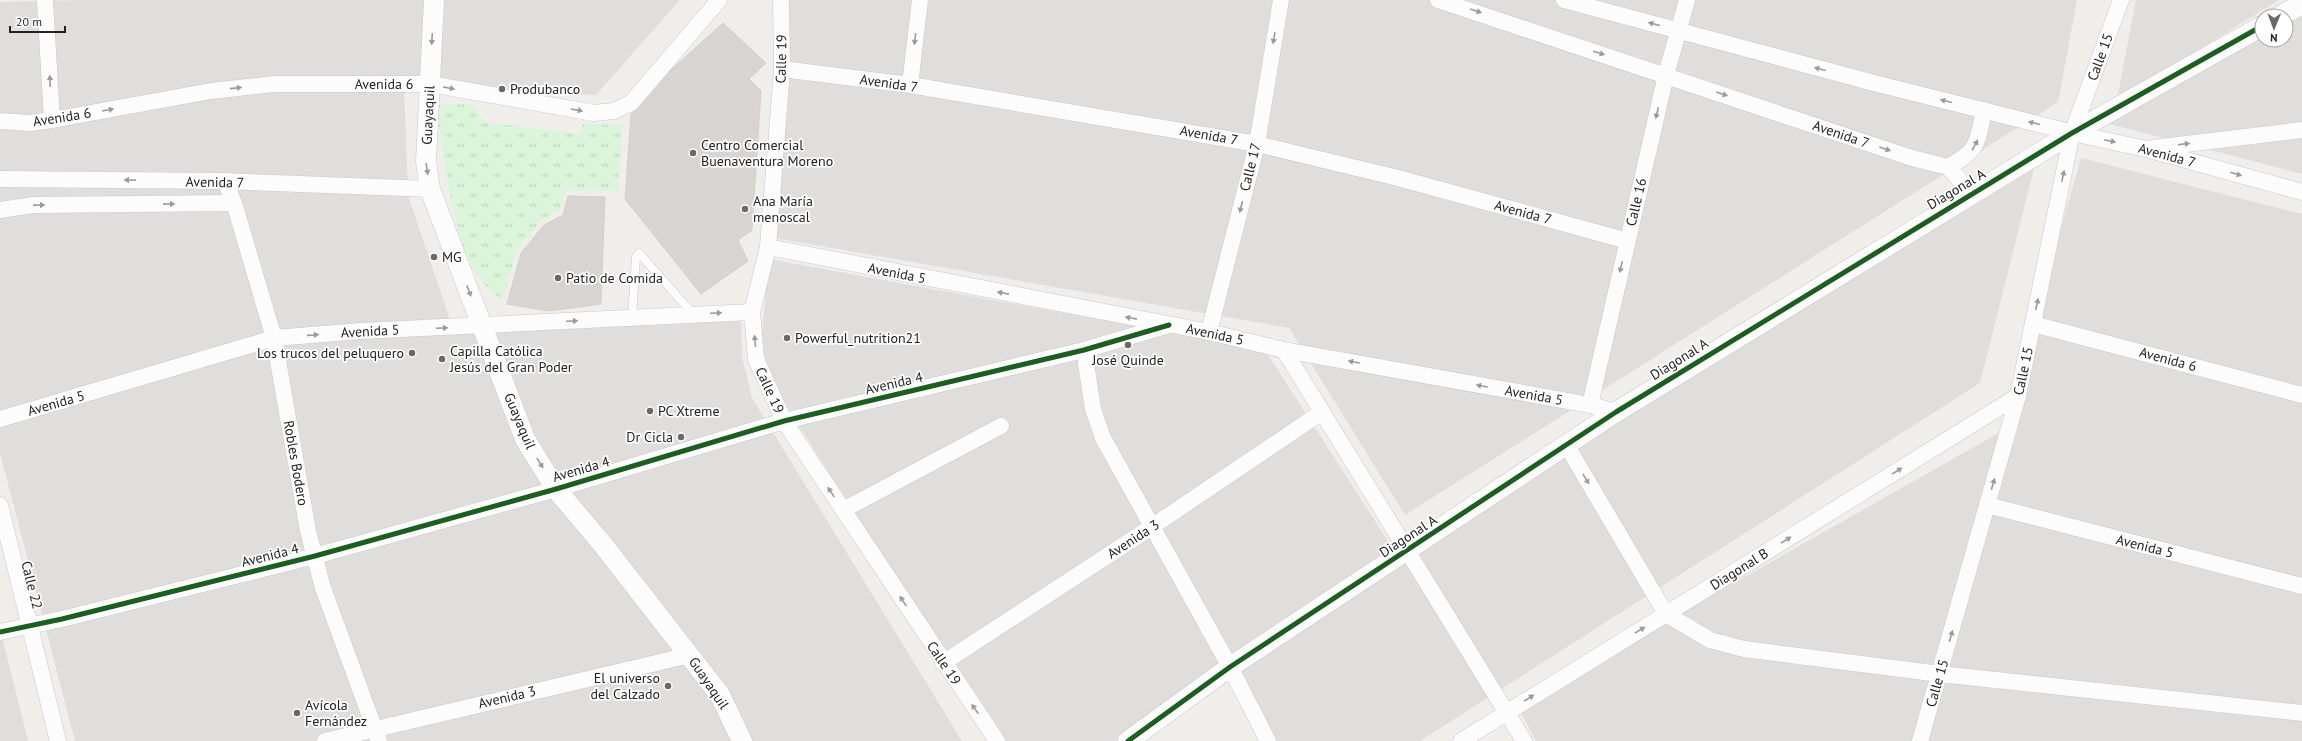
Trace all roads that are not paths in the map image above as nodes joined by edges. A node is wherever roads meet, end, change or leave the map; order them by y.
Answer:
1 (45, 0) edge
2 (434, 0) edge
3 (719, 0) edge
4 (781, 0) edge
5 (920, 0) edge
6 (1281, 0) edge
7 (1438, 0) edge
8 (1564, 0) edge
9 (1687, 0) edge
10 (2121, 0) edge
11 (1677, 31) junction
12 (2254, 31) edge
13 (782, 69) junction
14 (1666, 75) junction
15 (430, 84) junction
16 (910, 85) junction
17 (1984, 110) junction
18 (52, 120) junction
19 (0, 121) edge
20 (2302, 130) edge
21 (2072, 133) junction
22 (1257, 144) junction
23 (2146, 149) junction
24 (1948, 167) junction
25 (0, 179) edge
26 (225, 181) junction
27 (430, 189) junction
28 (2302, 192) edge
29 (1972, 193) junction
30 (234, 203) junction
31 (0, 210) edge
32 (1628, 241) junction
33 (768, 247) junction
34 (752, 312) junction
35 (693, 314) junction
36 (632, 318) junction
37 (2033, 324) junction
38 (1169, 325) junction
39 (483, 326) junction
40 (1209, 332) junction
41 (274, 338) junction
42 (1084, 350) junction
43 (1284, 350) junction
44 (2302, 395) edge
45 (2018, 396) junction
46 (1590, 405) junction
47 (1322, 412) junction
48 (1616, 412) junction
49 (0, 419) edge
50 (784, 421) junction
51 (1001, 426) dead end
52 (1567, 446) junction
53 (556, 489) junction
54 (0, 505) edge
55 (1987, 506) junction
56 (843, 510) junction
57 (1153, 526) junction
58 (1408, 551) junction
59 (315, 556) junction
60 (2302, 586) edge
61 (1666, 614) junction
62 (29, 625) junction
63 (0, 632) edge
64 (690, 655) junction
65 (943, 663) junction
66 (1230, 667) junction
67 (1940, 674) junction
68 (1506, 712) junction
69 (2302, 713) edge
70 (377, 734) edge
71 (58, 741) edge
72 (325, 741) edge
73 (742, 741) edge
74 (997, 741) edge
75 (1128, 741) edge
76 (1268, 741) edge
77 (1460, 741) edge
78 (1524, 741) edge
79 (1920, 741) edge

18 -> 1 street
2 -> 15 street, Guayaquil
15 -> 3 street, Avenida 6
4 - 13 street, Calle 19
5 -> 16 street
6 -> 22 street, Calle 17
7 -> 14 street, Avenida 7
11 -> 8 street, Avenida 7
9 - 11 street, Calle 16
10 - 21 street, Calle 15
11 - 14 street, Calle 16
17 -> 11 street, Avenida 7
12 - 21 street, Diagonal A
13 - 16 street, Avenida 7
13 - 33 street, Calle 19
14 -> 24 street, Avenida 7
14 -> 32 street, Calle 16
18 -> 15 street, Avenida 6
15 -> 27 street, Guayaquil
16 - 22 street, Avenida 7
21 -> 17 street, Avenida 7
24 -> 17 street
18 - 19 street, Avenida 6
23 -> 20 street
21 -> 23 street, Avenida 7
21 - 29 street, Diagonal A
37 -> 21 street, Calle 15
22 - 32 street, Avenida 7
22 -> 40 street, Calle 17
23 -> 28 street, Avenida 7
24 - 29 street
26 -> 25 street, Avenida 7
26 - 27 street, Avenida 7
26 - 30 street, Robles Bodero
27 -> 39 street, Guayaquil
29 - 48 street, Diagonal A
31 -> 30 street
30 - 41 street, Robles Bodero
32 -> 46 street, Calle 16
33 - 34 street, Calle 19
38 -> 33 street, Avenida 5
35 -> 34 street, Avenida 5
50 -> 34 street, Calle 19
35 - 36 street, Avenida 5
35 - 36 lane
39 -> 36 street, Avenida 5
37 - 44 street, Avenida 6
37 - 45 street, Calle 15
38 - 40 street, Avenida 5
38 - 42 street, Avenida 4
41 -> 39 street, Avenida 5
39 -> 53 street, Guayaquil
40 - 43 street, Avenida 5
41 - 49 street, Avenida 5
41 - 59 street, Robles Bodero
42 - 50 street, Avenida 4
42 - 57 street
46 -> 43 street, Avenida 5
43 - 47 street
55 -> 45 street, Calle 15
61 -> 45 street, Diagonal B
46 - 48 street, Avenida 5
47 - 57 street, Avenida 3
47 - 58 street
48 - 52 street, Diagonal A
50 - 53 street, Avenida 4
56 -> 50 street, Calle 19
51 - 56 street
52 - 58 street, Diagonal A
52 -> 61 street
53 - 59 street, Avenida 4
53 - 64 street, Guayaquil
54 - 62 street, Calle 22
55 - 60 street, Avenida 5
67 -> 55 street, Calle 15
65 -> 56 street, Calle 19
57 - 65 street, Avenida 3
57 - 66 street
58 - 66 street, Diagonal A
58 - 68 street
59 - 62 street, Avenida 4
59 - 70 street, Robles Bodero
61 - 67 street
68 -> 61 street, Diagonal B
62 - 63 street, Avenida 4
62 - 71 street, Calle 22
64 - 70 street, Avenida 3
64 - 73 street, Guayaquil
74 -> 65 street, Calle 19
66 - 75 street, Diagonal A
66 - 76 street
67 - 69 street
67 - 79 street, Calle 15
68 - 77 street, Diagonal B
68 - 78 street
70 - 72 street, Avenida 3

